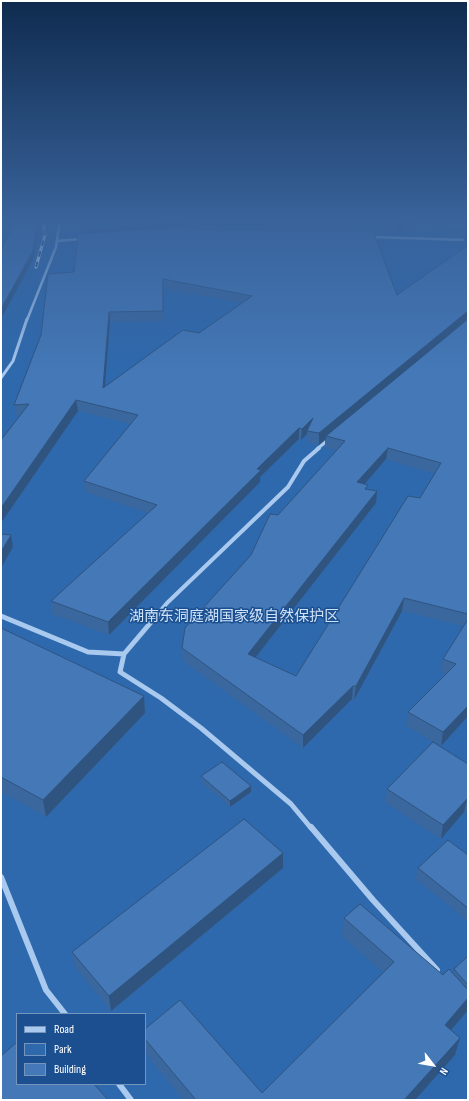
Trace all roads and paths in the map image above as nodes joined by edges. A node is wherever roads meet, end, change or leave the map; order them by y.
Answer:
1 (46, 270) edge
2 (1, 378) edge
3 (333, 436) edge
4 (1, 616) edge
5 (124, 654) junction
6 (1, 877) edge
7 (442, 976) edge
8 (63, 1013) edge
9 (120, 1085) edge
10 (131, 1100) edge

1 - 2 street
3 - 5 street
4 - 5 street
5 - 7 street
6 - 8 street
9 - 10 street

